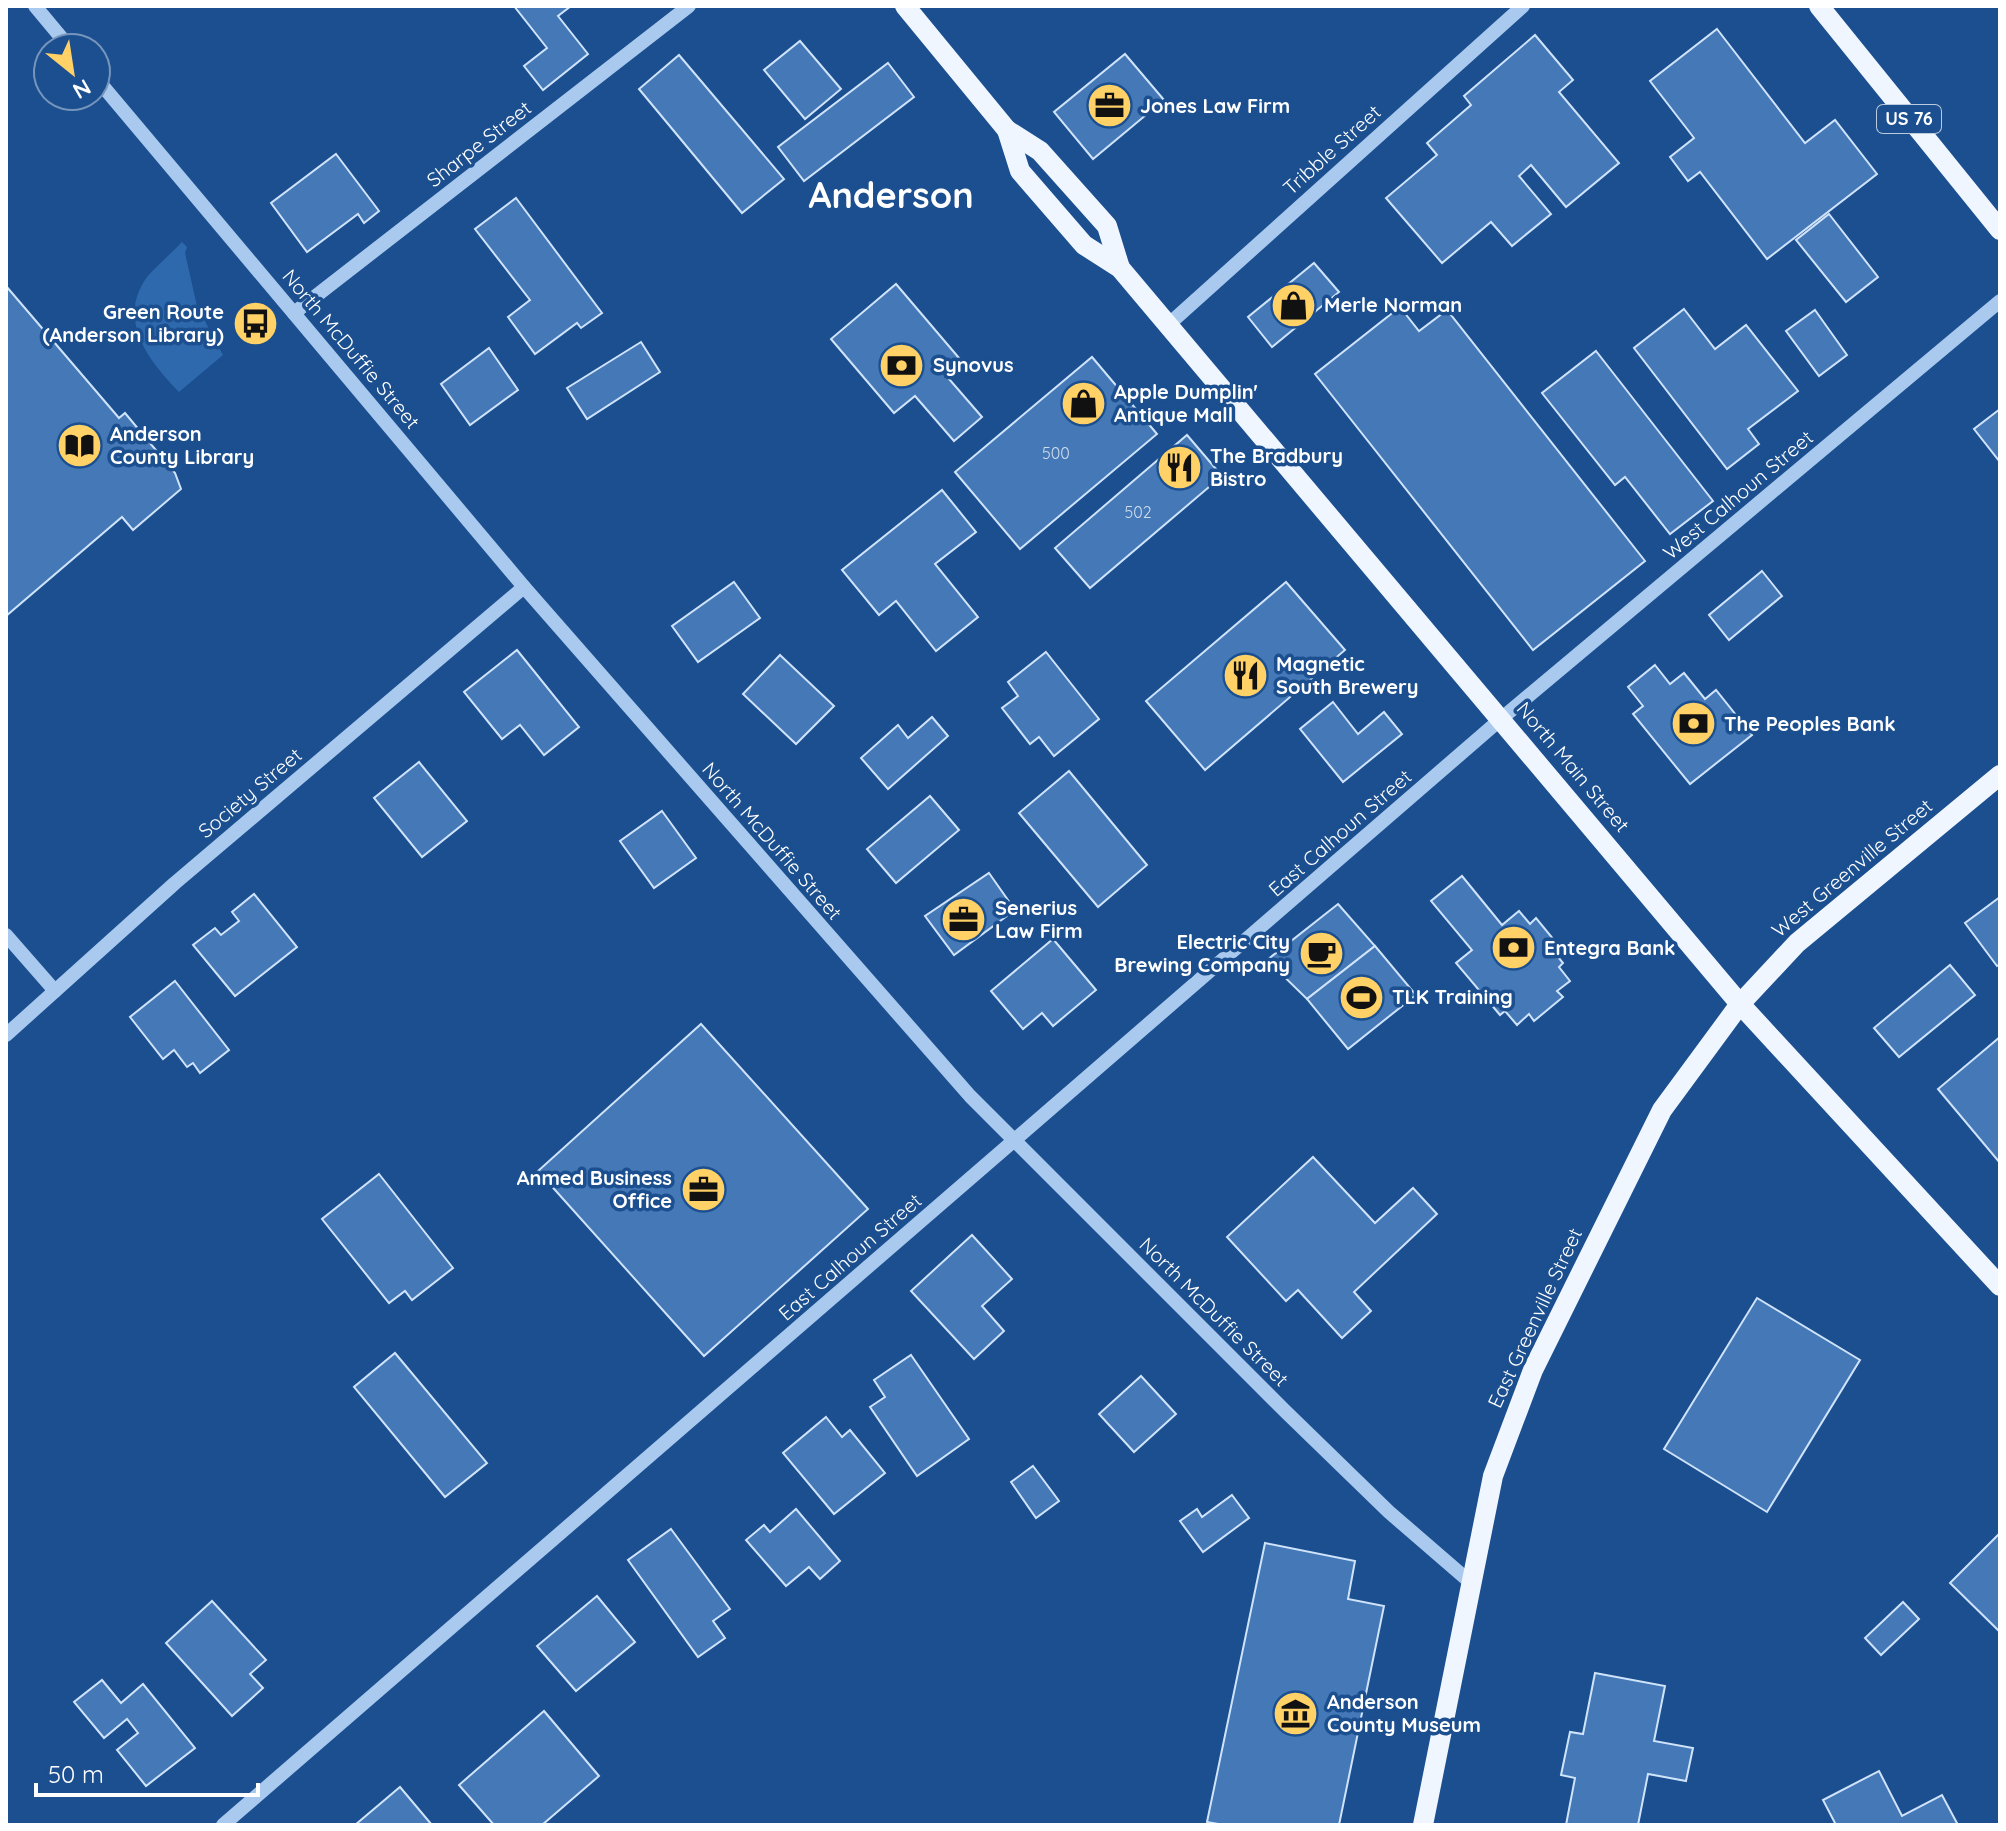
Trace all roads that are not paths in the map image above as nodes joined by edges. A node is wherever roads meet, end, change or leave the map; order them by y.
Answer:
1 (35, 6) edge
2 (689, 6) edge
3 (905, 6) edge
4 (1523, 6) edge
5 (1819, 6) edge
6 (57, 32) edge
7 (112, 97) edge
8 (1007, 130) junction
9 (2000, 230) edge
10 (1120, 268) junction
11 (2000, 301) edge
12 (294, 313) junction
13 (1168, 325) junction
14 (524, 587) junction
15 (1502, 718) junction
16 (2000, 775) edge
17 (6, 935) edge
18 (55, 991) junction
19 (1740, 1004) junction
20 (6, 1035) edge
21 (1016, 1141) junction
22 (2000, 1286) edge
23 (1470, 1582) junction
24 (223, 1825) edge
25 (1423, 1825) edge

1 - 6 street
2 - 12 street, Sharpe Street
3 - 8 main road, North Main Street
4 - 13 street, Tribble Street
5 - 9 main road, US 76
7 - 12 street, North McDuffie Street
8 - 10 main road, North Main Street
8 - 10 main road, North Main Street
10 - 13 main road, North Main Street
11 - 15 street, West Calhoun Street
12 - 14 street, North McDuffie Street
13 - 15 main road, North Main Street
14 - 18 street, Society Street
14 - 21 street, North McDuffie Street
15 - 19 main road, North Main Street
15 - 21 street, East Calhoun Street
16 - 19 main road, West Greenville Street
17 - 18 street
18 - 20 street, Society Street
19 - 22 main road, North Main Street
19 - 23 main road, East Greenville Street
21 - 23 street, North McDuffie Street
21 - 24 street, East Calhoun Street
23 - 25 main road, East Greenville Street

